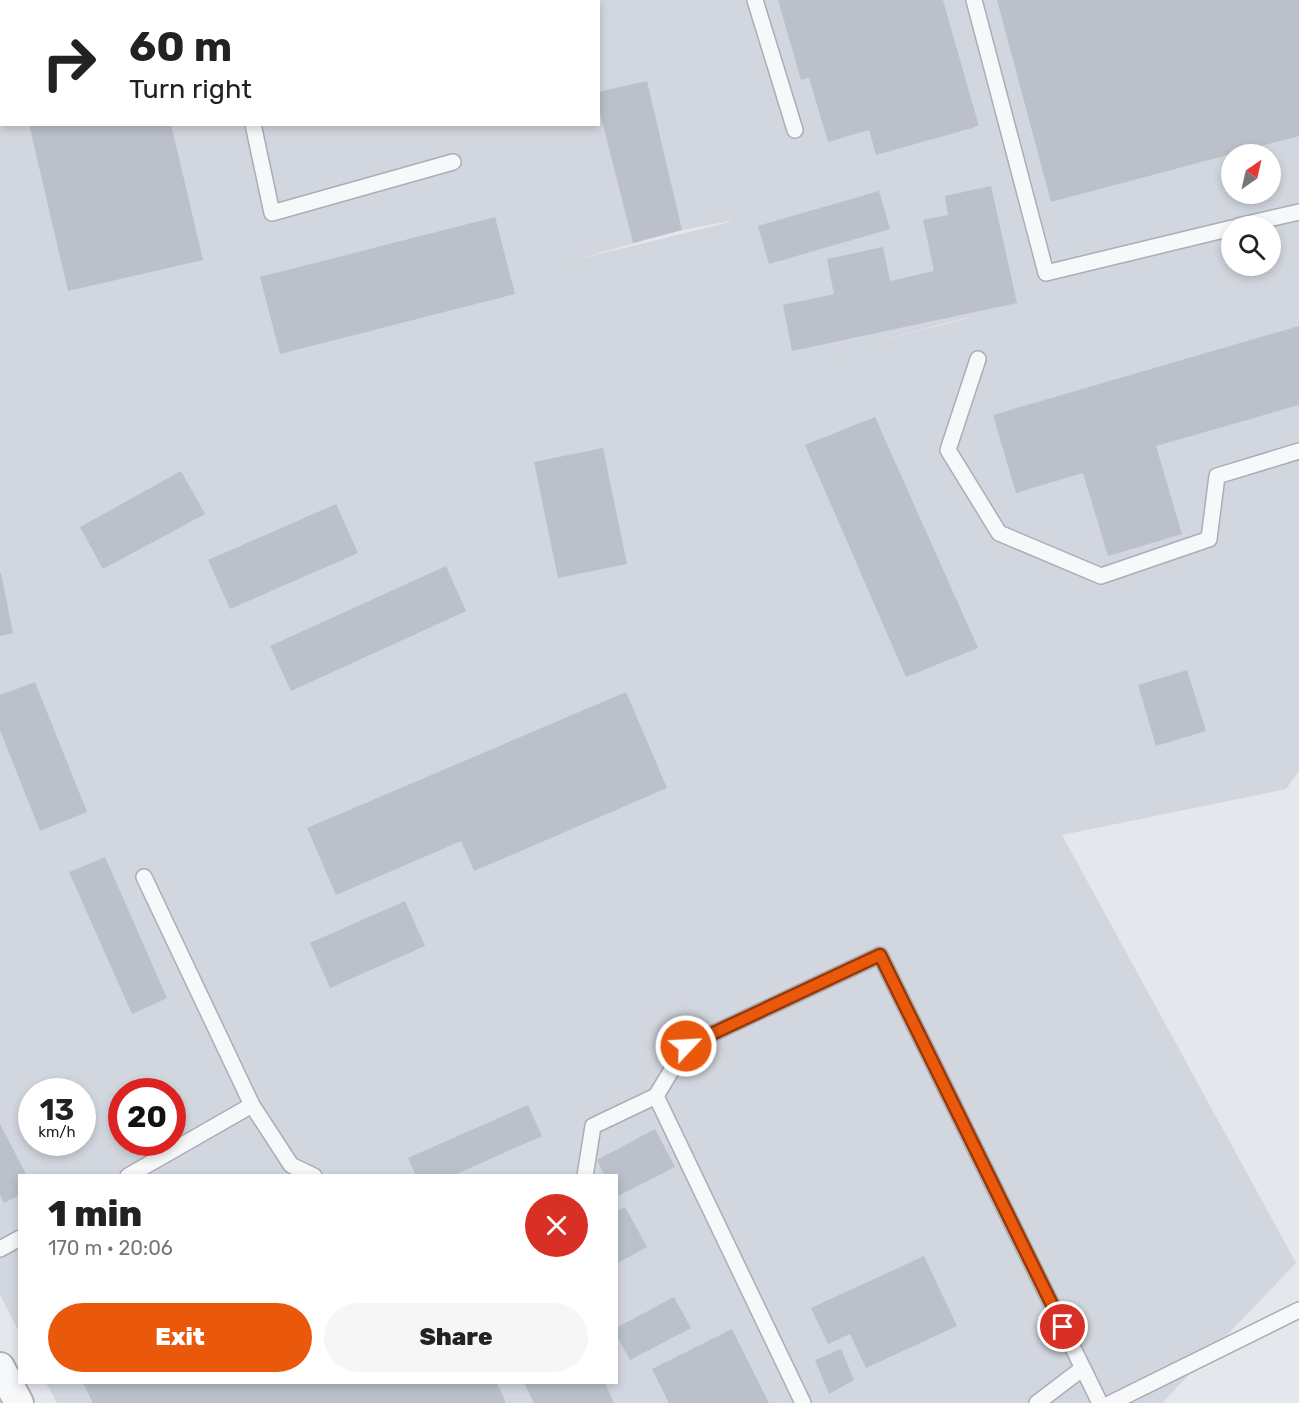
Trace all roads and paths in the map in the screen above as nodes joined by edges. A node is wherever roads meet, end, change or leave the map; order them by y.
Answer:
1 (755, 0) edge
2 (974, 0) edge
3 (253, 126) edge
4 (795, 130) dead end
5 (453, 162) dead end
6 (1299, 212) edge
7 (1281, 216) edge
8 (1221, 231) edge
9 (978, 359) dead end
10 (1299, 451) edge
11 (144, 877) dead end
12 (656, 1096) junction
13 (252, 1105) junction
14 (131, 1174) edge
15 (310, 1174) edge
16 (585, 1174) edge
17 (18, 1239) edge
18 (0, 1249) edge
19 (1299, 1310) edge
20 (0, 1367) edge
21 (1083, 1368) junction
22 (19, 1403) edge
23 (803, 1403) edge
24 (1037, 1403) edge
25 (1100, 1403) edge
26 (1111, 1403) edge

1 - 4 lane
2 - 8 lane
3 - 5 lane
6 - 7 lane
9 - 10 lane
11 - 13 lane
12 - 16 lane
12 - 21 lane
12 - 23 lane
13 - 14 lane
13 - 15 lane
17 - 18 lane
19 - 26 lane
20 - 22 street
21 - 24 lane
21 - 25 lane

